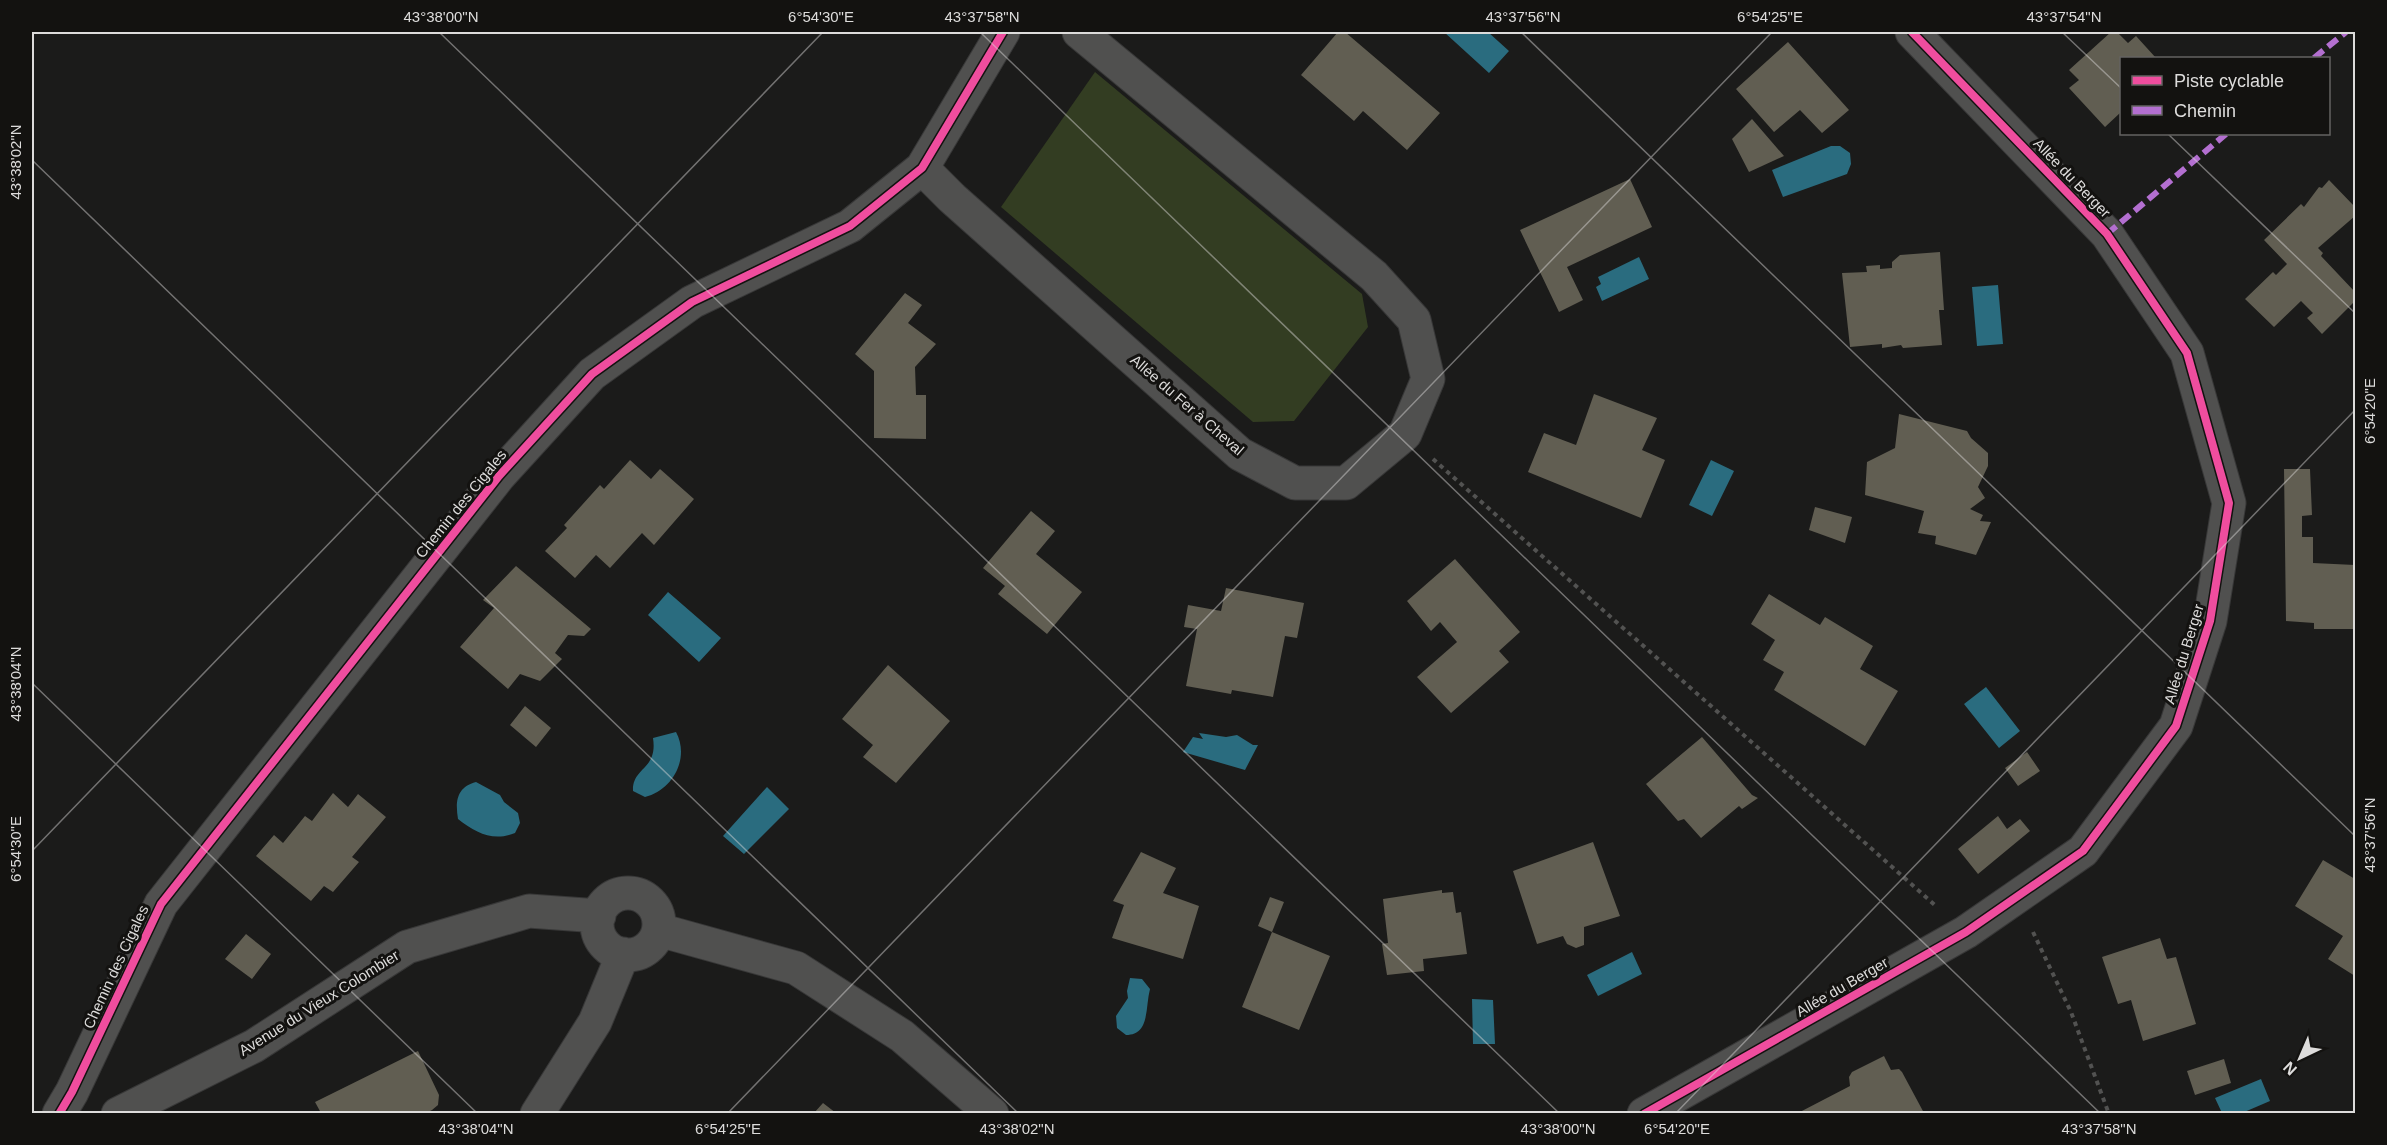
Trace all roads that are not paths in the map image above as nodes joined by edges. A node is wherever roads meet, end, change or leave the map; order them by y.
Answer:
1 (1003, 32) edge
2 (1079, 32) edge
3 (1912, 32) edge
4 (922, 168) junction
5 (599, 916) junction
6 (659, 930) junction
7 (623, 954) junction
8 (59, 1113) edge
9 (118, 1113) edge
10 (537, 1113) edge
11 (992, 1113) edge
12 (1644, 1113) edge

1 - 4 street, Chemin des Cigales
2 - 4 street, Allée du Fer à Cheval
3 - 12 street, Allée du Berger
4 - 8 street, Chemin des Cigales
5 - 6 street
5 - 7 street
5 - 9 street, Avenue du Vieux Colombier
6 - 7 street
6 - 11 street
7 - 10 street

